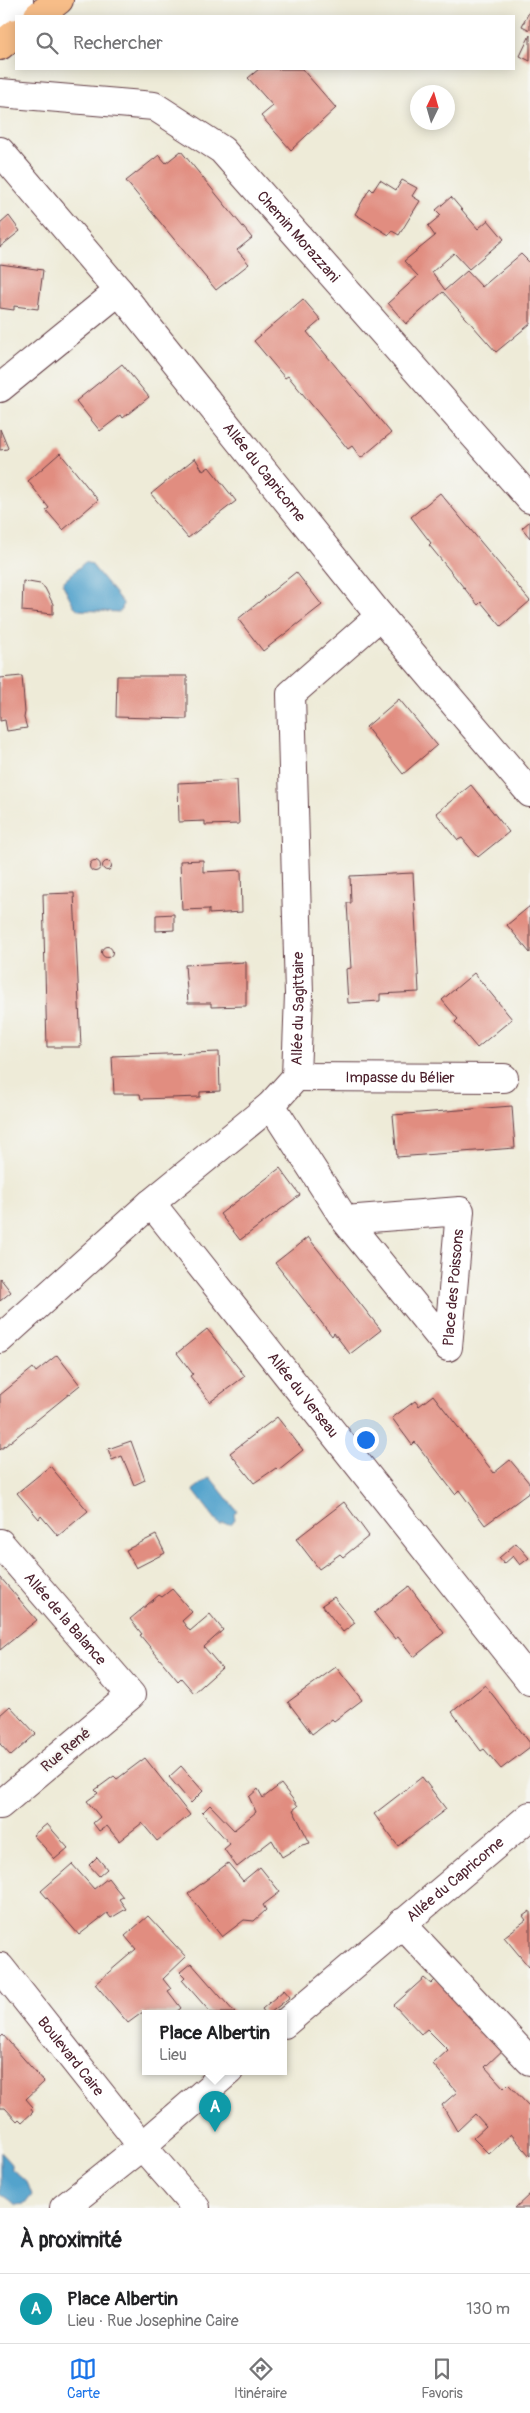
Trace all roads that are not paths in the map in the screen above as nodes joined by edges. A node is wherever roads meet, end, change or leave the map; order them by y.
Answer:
1 (19, 0) edge
2 (59, 0) edge
3 (39, 15) edge
4 (0, 16) edge
5 (15, 34) edge
6 (0, 46) edge
7 (0, 93) edge
8 (0, 151) edge
9 (119, 291) junction
10 (0, 388) edge
11 (530, 499) edge
12 (380, 616) junction
13 (530, 793) edge
14 (296, 1077) junction
15 (504, 1078) dead end
16 (271, 1105) junction
17 (151, 1203) junction
18 (345, 1220) junction
19 (0, 1339) edge
20 (0, 1543) edge
21 (530, 1681) edge
22 (132, 1695) joint
23 (0, 1805) edge
24 (530, 1816) edge
25 (401, 1923) junction
26 (0, 1967) edge
27 (287, 2021) edge
28 (530, 2061) edge
29 (224, 2075) edge
30 (142, 2146) junction
31 (64, 2208) edge
32 (196, 2208) edge

1 - 4 street
2 - 3 main road
5 - 6 main road
7 - 11 street, Chemin Morazzani
8 - 9 street, Allée du Capricorne
9 - 10 street
9 - 12 street, Allée du Capricorne
12 - 13 street, Allée du Capricorne
12 - 14 street, Allée du Sagittaire
14 - 15 street, Impasse du Bélier
14 - 16 street, Allée du Sagittaire
16 - 17 street, Allée du Sagittaire
16 - 18 street, Place des Poissons
17 - 19 street, Allée du Sagittaire
17 - 21 street, Allée du Verseau
18 - 18 street, Place des Poissons
20 - 22 street, Allée de la Balance
22 - 23 street, Rue René
24 - 25 street, Allée du Capricorne
25 - 27 street, Allée du Capricorne
25 - 28 street
26 - 30 street, Boulevard Caire
29 - 30 street
30 - 31 street
30 - 32 street, Boulevard Caire

